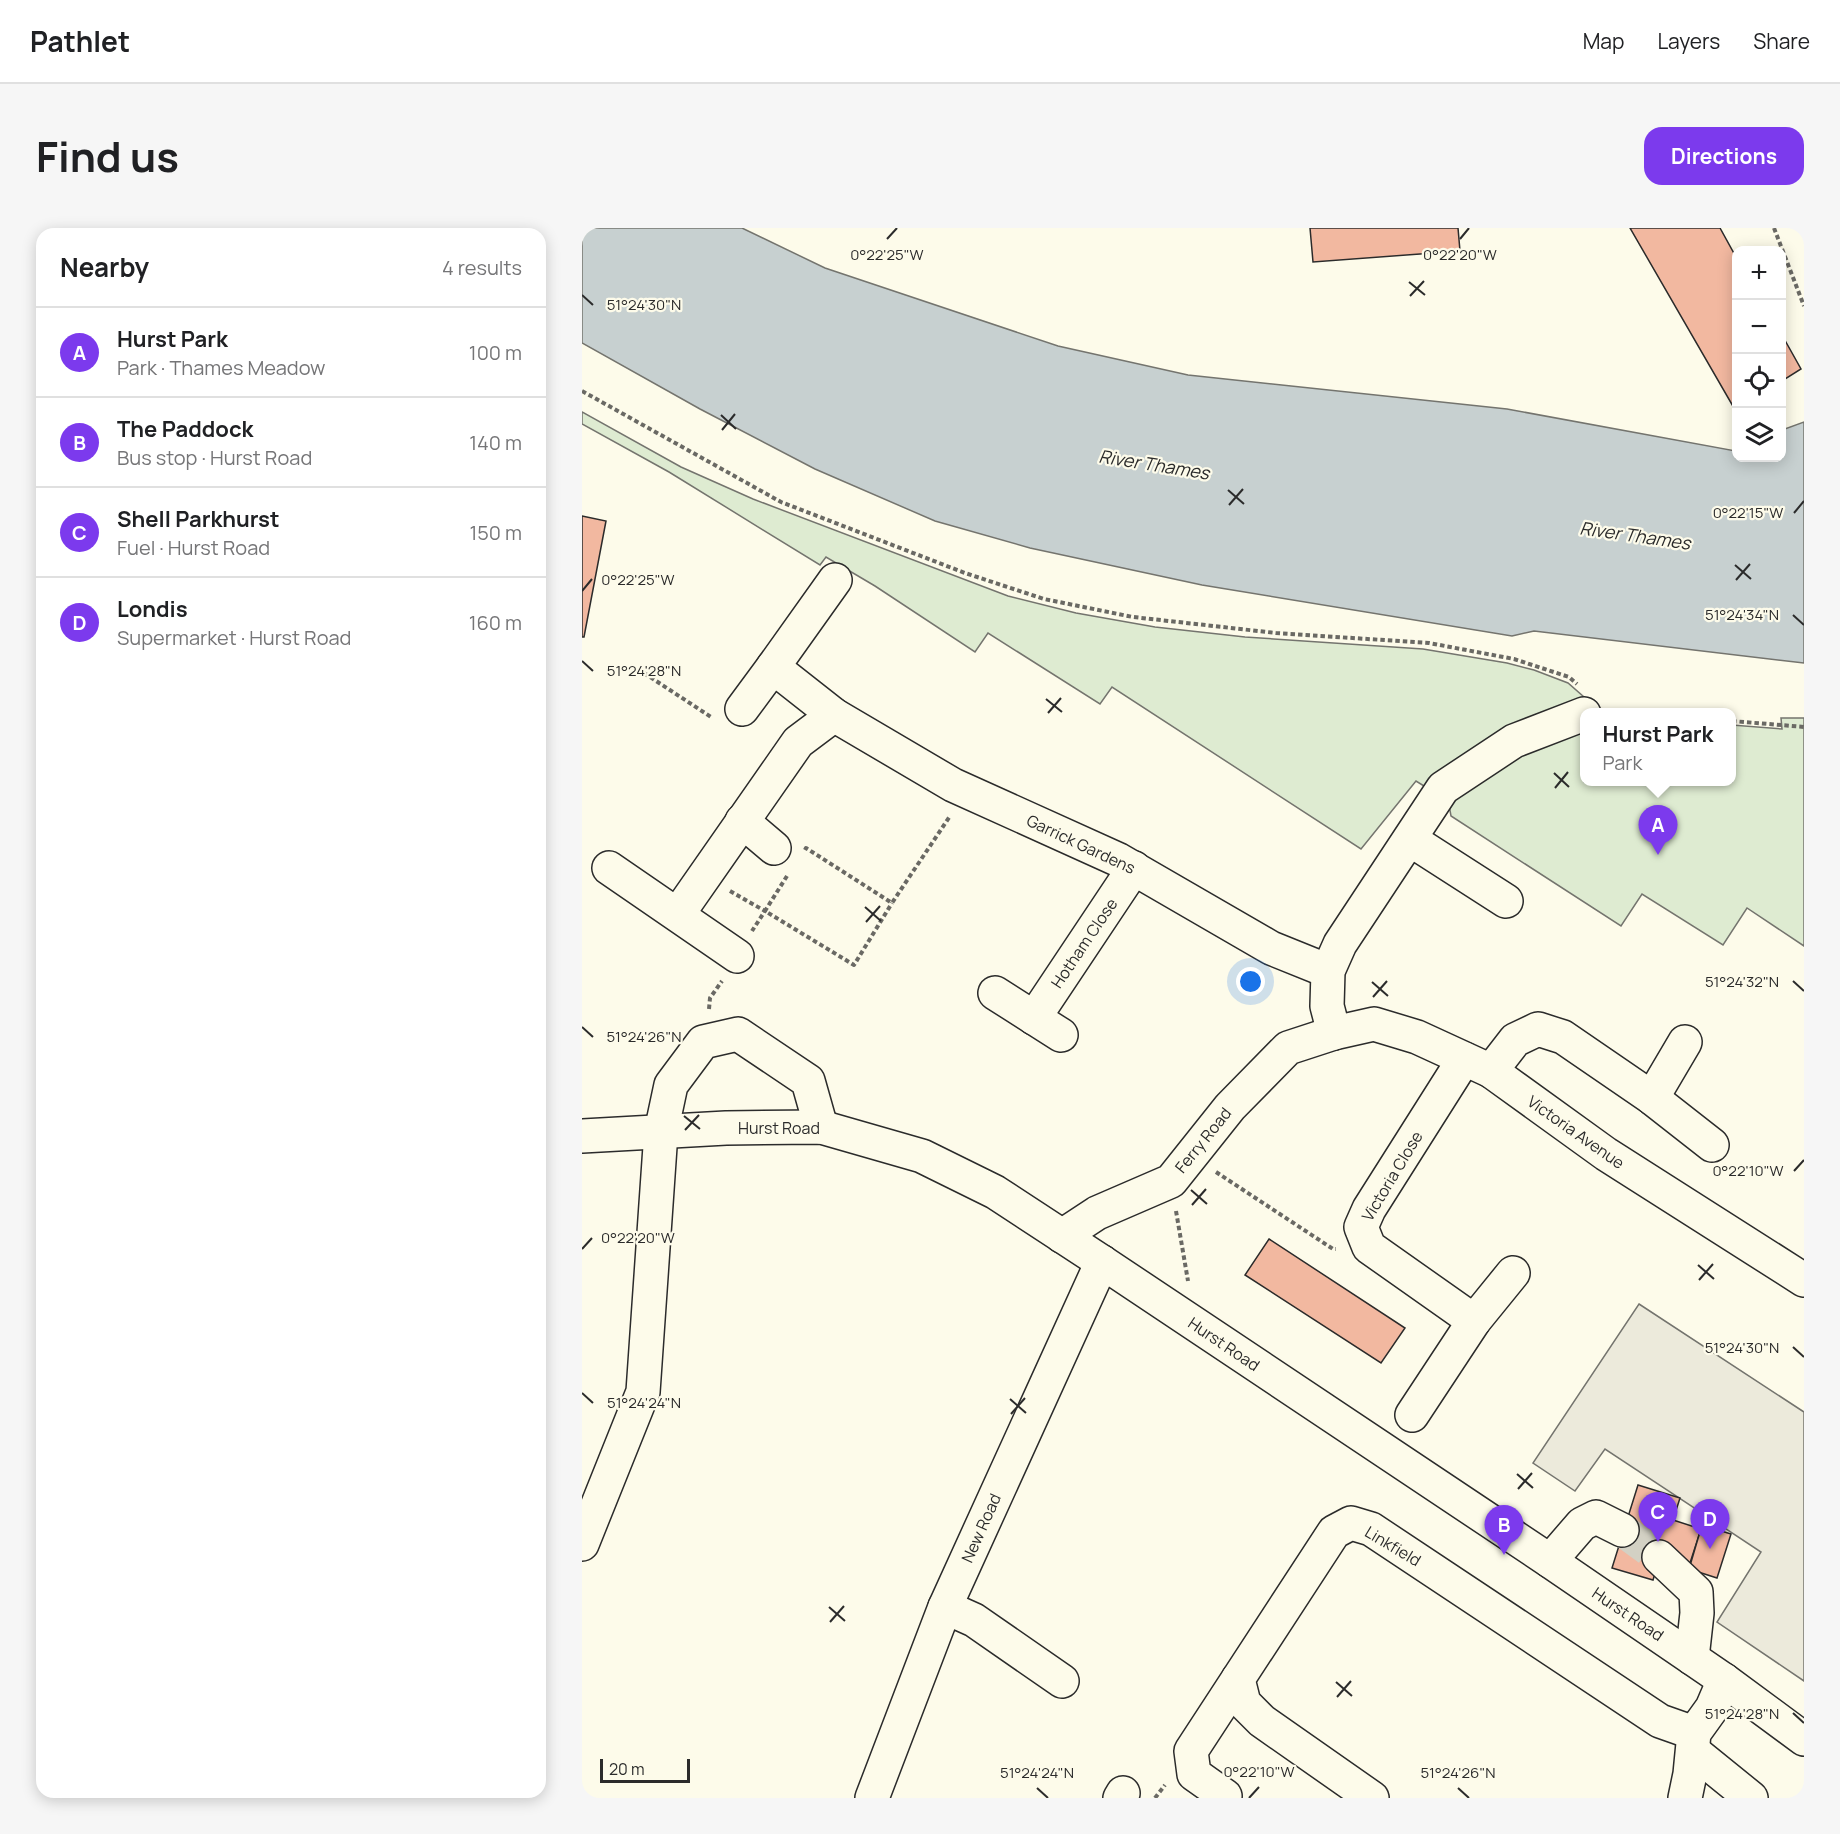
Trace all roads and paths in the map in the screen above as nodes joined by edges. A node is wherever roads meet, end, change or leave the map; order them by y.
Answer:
1 (1774, 228) edge
2 (1804, 306) edge
3 (582, 391) edge
4 (835, 580) dead end
5 (773, 667) junction
6 (1589, 708) edge
7 (742, 709) dead end
8 (834, 715) junction
9 (1580, 716) edge
10 (1736, 721) edge
11 (1804, 727) edge
12 (967, 791) junction
13 (742, 821) junction
14 (1411, 840) junction
15 (787, 860) junction
16 (609, 868) dead end
17 (1134, 868) junction
18 (1506, 901) dead end
19 (892, 903) junction
20 (678, 914) junction
21 (737, 956) dead end
22 (1328, 971) junction
23 (995, 993) dead end
24 (1334, 1033) junction
25 (1685, 1042) dead end
26 (1478, 1065) junction
27 (1652, 1098) junction
28 (821, 1127) junction
29 (661, 1132) junction
30 (582, 1136) edge
31 (1712, 1145) dead end
32 (1192, 1156) junction
33 (1171, 1181) junction
34 (1062, 1236) junction
35 (1369, 1247) junction
36 (1102, 1263) junction
37 (1513, 1273) dead end
38 (1804, 1280) edge
39 (1185, 1318) junction
40 (1474, 1321) junction
41 (1412, 1415) dead end
42 (1622, 1530) tunnel mouth
43 (582, 1544) edge
44 (1659, 1557) tunnel mouth
45 (1550, 1561) junction
46 (945, 1607) junction
47 (1692, 1658) junction
48 (1238, 1679) junction
49 (1724, 1680) junction
50 (1062, 1681) dead end
51 (1804, 1739) edge
52 (1694, 1742) junction
53 (1225, 1796) dead end
54 (872, 1798) edge
55 (1372, 1798) edge
56 (1685, 1798) edge
57 (1751, 1798) edge

1 - 2 path
3 - 6 path
4 - 5 street
5 - 7 street
5 - 8 street, Garrick Gardens
8 - 12 street, Garrick Gardens
8 - 13 street
9 - 14 street
10 - 11 path
12 - 17 street, Garrick Gardens
12 - 19 path
13 - 15 street
13 - 20 street
14 - 18 street
14 - 22 street
15 - 19 path
15 - 19 path
16 - 20 street
17 - 22 street, Garrick Gardens
17 - 23 street, Hotham Close
20 - 21 street
22 - 24 street
24 - 26 street, Victoria Avenue
24 - 32 street, Ferry Road
25 - 27 street
26 - 27 street, Victoria Close
26 - 35 street, Victoria Close
26 - 38 street, Victoria Avenue
27 - 31 street, Victoria Close
28 - 29 street, Hurst Road
28 - 29 street
28 - 34 street, Hurst Road
29 - 30 street, Hurst Road
29 - 43 street
32 - 33 street, Ferry Road
32 - 35 path
33 - 34 street, Ferry Road
33 - 39 path
34 - 36 street, Hurst Road
35 - 40 street, Victoria Close
36 - 39 street, Hurst Road
36 - 46 street, New Road
37 - 40 street
39 - 45 street, Hurst Road
40 - 41 street
42 - 45 street
44 - 47 street
45 - 47 street, Hurst Road
46 - 50 street
46 - 54 street, New Road
47 - 49 street, Hurst Road
48 - 52 street, Linkfield
48 - 53 street, Linkfield
48 - 55 street
49 - 51 street, Hurst Road
49 - 52 street
52 - 56 street
52 - 57 street

